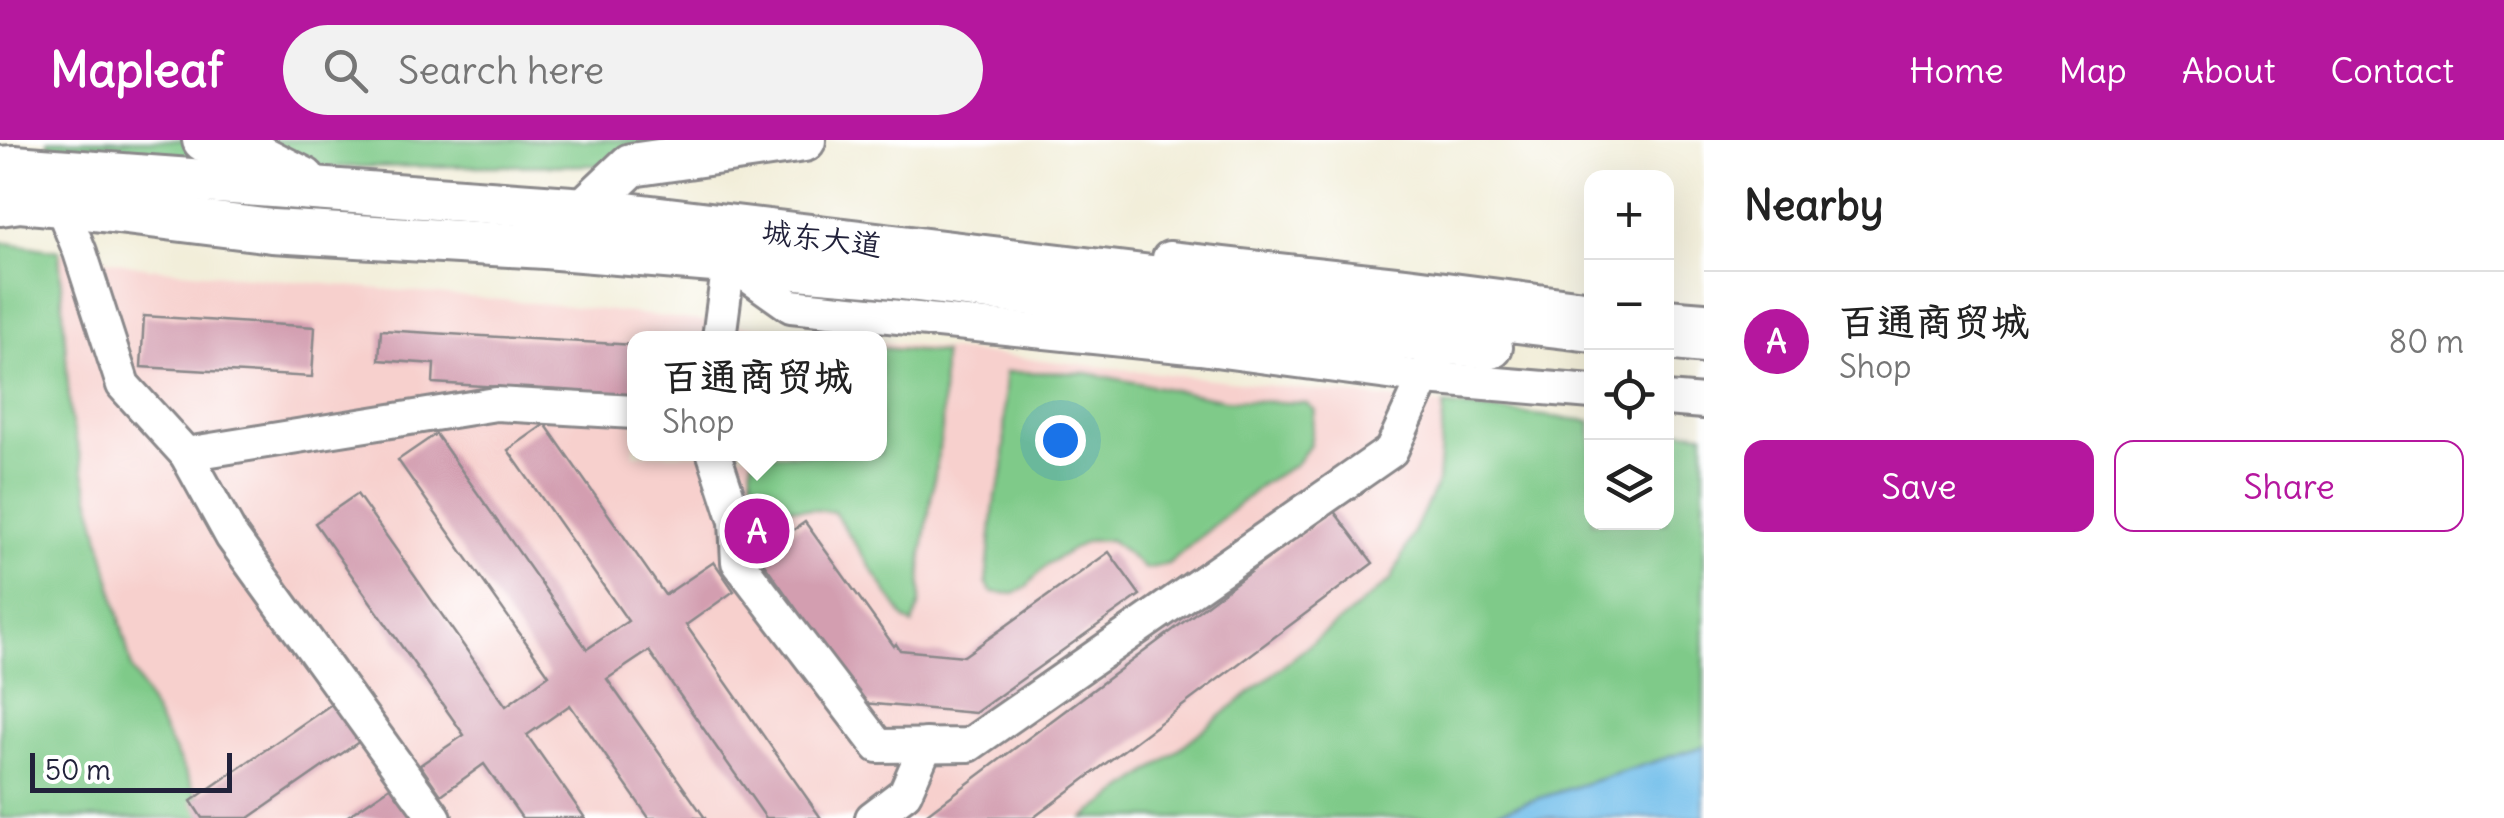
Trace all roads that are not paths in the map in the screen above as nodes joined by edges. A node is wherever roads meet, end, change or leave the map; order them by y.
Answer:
1 (204, 140) edge
2 (804, 140) edge
3 (25, 174) edge
4 (327, 190) junction
5 (584, 209) junction
6 (724, 244) junction
7 (545, 247) junction
8 (1584, 307) edge
9 (1674, 317) edge
10 (1704, 319) edge
11 (1584, 329) edge
12 (719, 331) edge
13 (1674, 339) edge
14 (1704, 342) edge
15 (1584, 357) edge
16 (1434, 360) junction
17 (1674, 365) edge
18 (1704, 368) edge
19 (1584, 390) edge
20 (1674, 399) edge
21 (1704, 402) edge
22 (627, 412) edge
23 (186, 454) junction
24 (716, 461) edge
25 (926, 745) junction
26 (435, 818) edge
27 (872, 818) edge

1 - 4 main road
2 - 5 main road
3 - 4 main road, 城东大道
3 - 7 main road, 城东大道
3 - 23 street
4 - 5 main road, 城东大道
5 - 6 main road, 城东大道
5 - 7 main road
6 - 7 main road, 城东大道
6 - 8 street
6 - 11 main road, 城东大道
6 - 12 street
6 - 16 main road, 城东大道
9 - 10 street
13 - 14 main road
15 - 16 main road, 城东大道
16 - 19 street
16 - 25 street
17 - 18 main road
20 - 21 street
22 - 23 street
23 - 26 street
24 - 25 street
25 - 27 street

